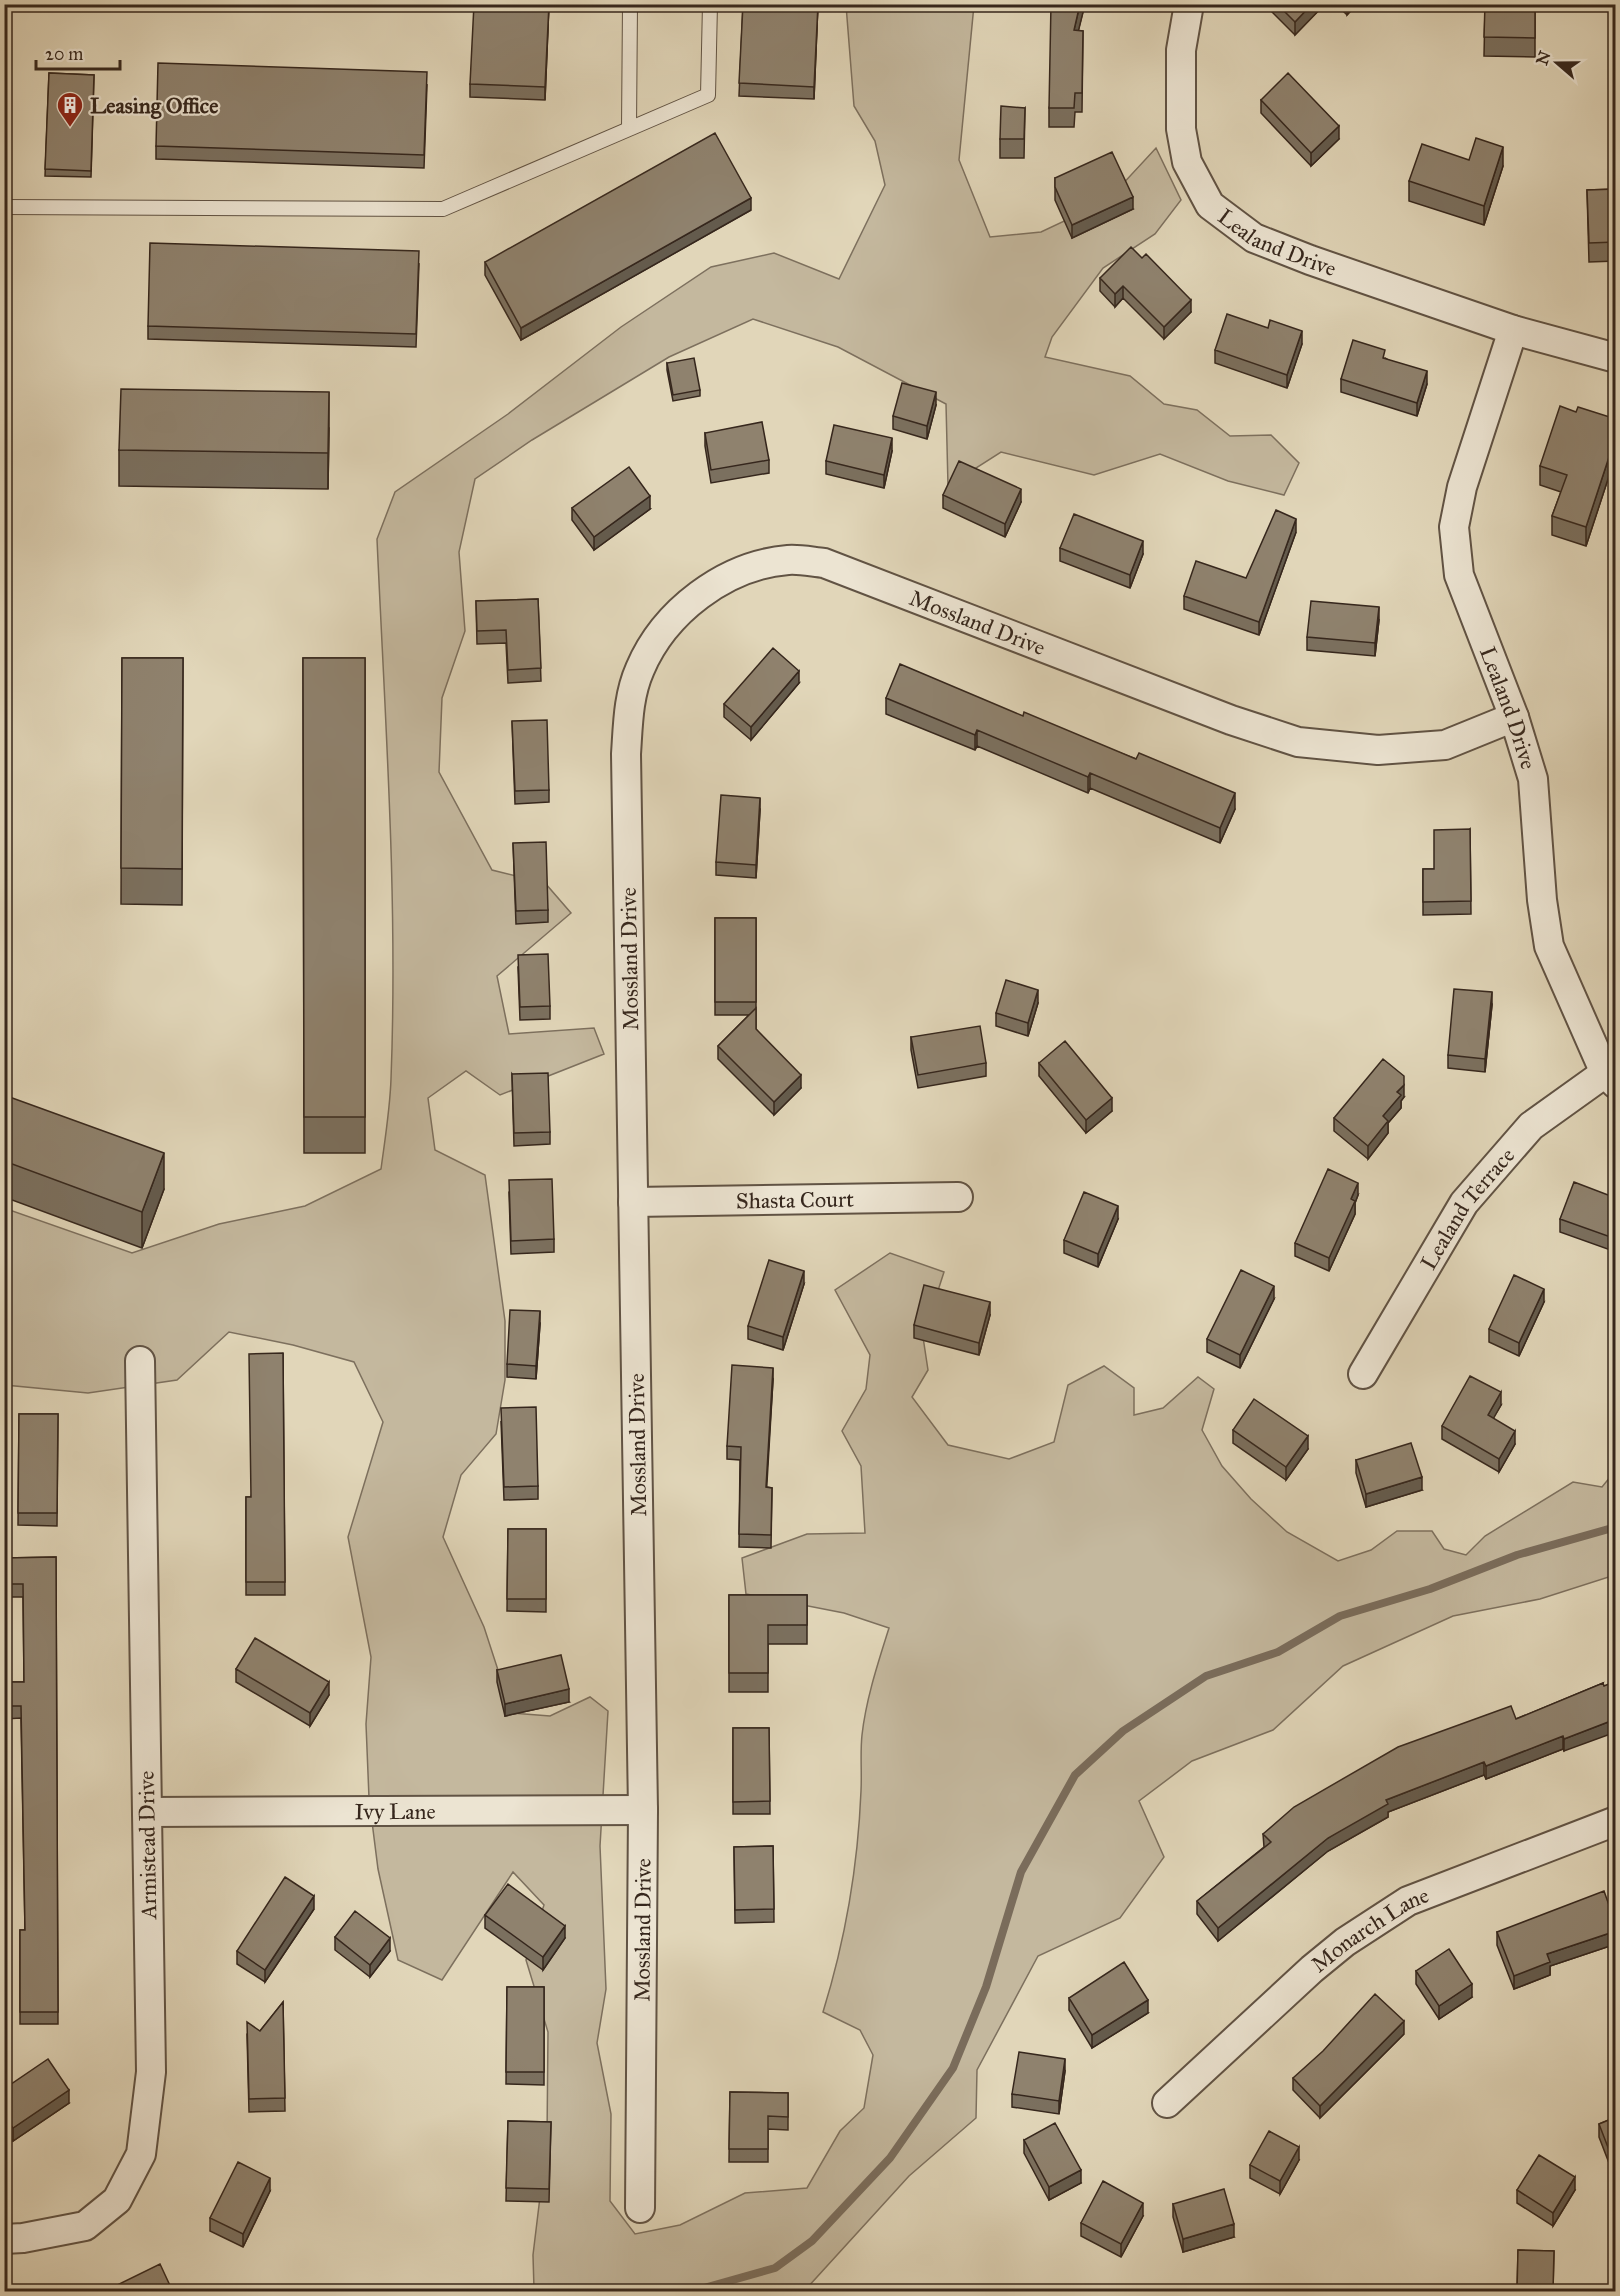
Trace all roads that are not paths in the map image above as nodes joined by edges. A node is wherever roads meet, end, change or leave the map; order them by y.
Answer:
1 (630, 4) edge
2 (710, 4) edge
3 (1189, 4) edge
4 (628, 128) junction
5 (4, 207) edge
6 (1513, 330) junction
7 (1616, 358) edge
8 (1514, 717) junction
9 (1610, 1078) edge
10 (958, 1197) dead end
11 (633, 1202) junction
12 (140, 1361) dead end
13 (1363, 1374) dead end
14 (643, 1810) junction
15 (147, 1812) junction
16 (1616, 1821) edge
17 (1167, 2103) dead end
18 (640, 2208) dead end
19 (4, 2239) edge

1 - 4 lane
2 - 4 lane
3 - 6 street, Lealand Drive
4 - 5 lane
6 - 7 street, Lealand Drive
6 - 8 street, Lealand Drive
8 - 9 street, Lealand Drive
8 - 11 street, Mossland Drive
9 - 13 street, Lealand Terrace
10 - 11 street, Shasta Court
11 - 14 street, Mossland Drive
12 - 15 street, Armistead Drive
14 - 15 street, Ivy Lane
14 - 18 street, Mossland Drive
15 - 19 street, Armistead Drive
16 - 17 street, Monarch Lane

